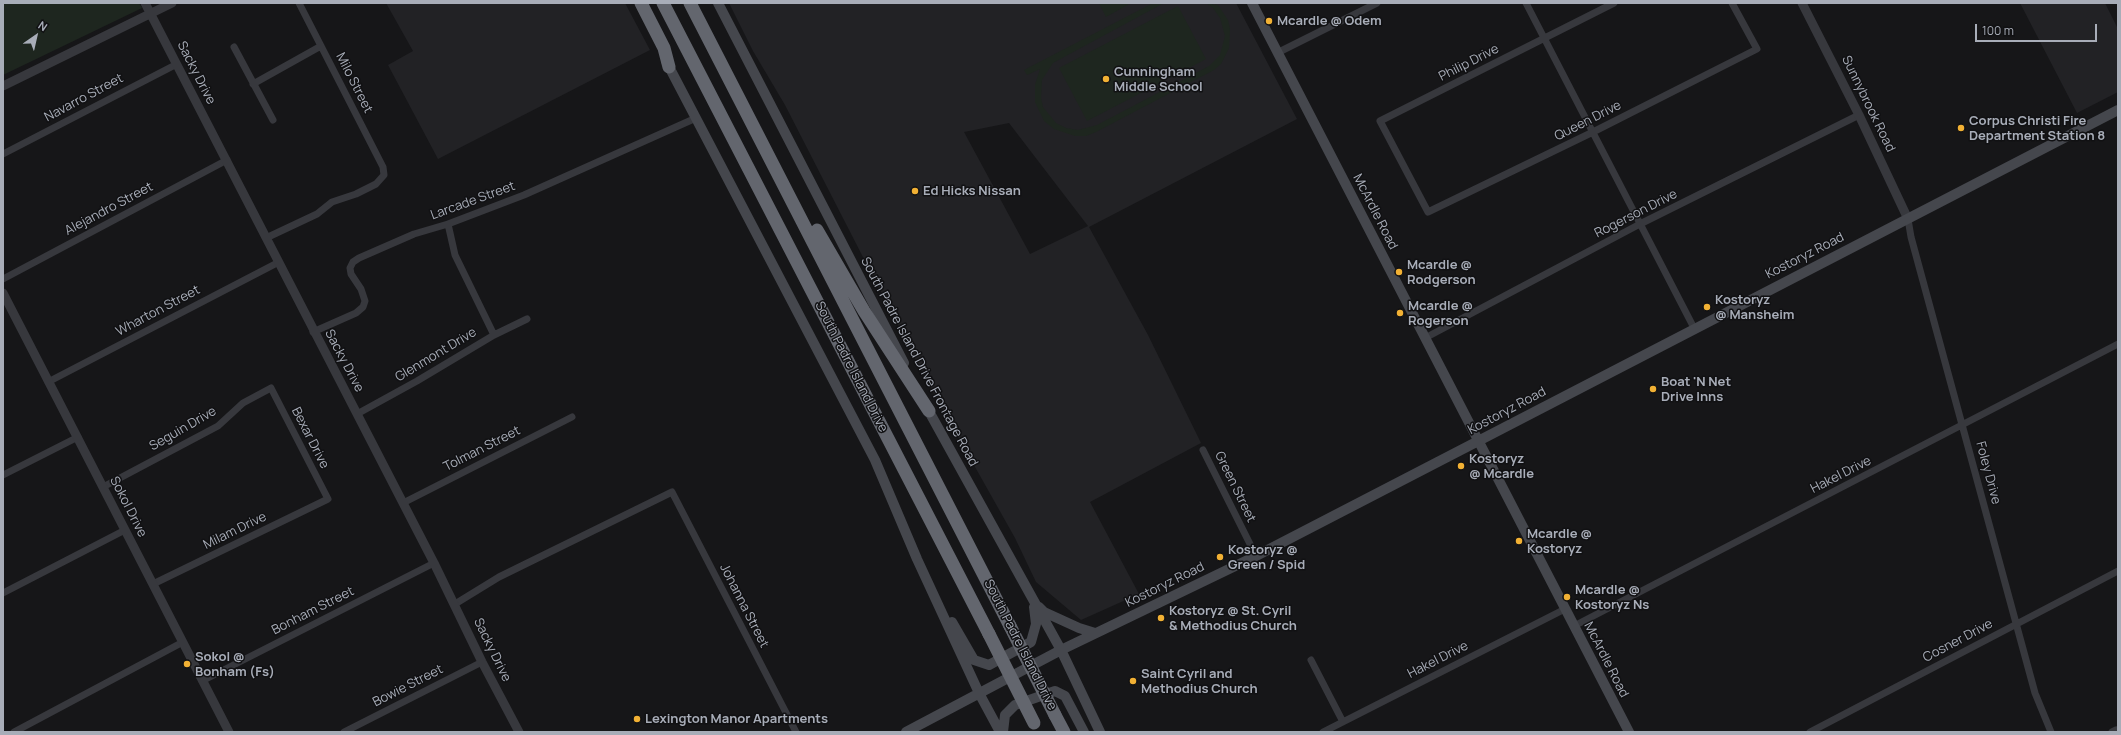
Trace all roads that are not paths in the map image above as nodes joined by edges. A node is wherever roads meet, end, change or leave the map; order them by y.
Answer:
1 (145, 3) edge
2 (172, 3) edge
3 (299, 3) edge
4 (635, 3) edge
5 (641, 3) edge
6 (663, 3) edge
7 (690, 3) edge
8 (718, 3) edge
9 (1252, 3) edge
10 (1377, 3) edge
11 (1526, 3) edge
12 (1614, 3) edge
13 (1732, 3) edge
14 (1802, 3) edge
15 (150, 13) junction
16 (1544, 39) junction
17 (321, 46) junction
18 (234, 47) dead end
19 (1277, 53) junction
20 (177, 64) junction
21 (669, 67) junction
22 (253, 84) junction
23 (3, 86) edge
24 (745, 107) junction
25 (2118, 110) edge
26 (1859, 115) junction
27 (696, 118) junction
28 (273, 120) dead end
29 (1593, 132) junction
30 (3, 154) edge
31 (226, 160) junction
32 (1404, 167) joint
33 (1908, 218) junction
34 (448, 224) junction
35 (1640, 224) junction
36 (266, 238) junction
37 (279, 262) junction
38 (3, 279) edge
39 (3, 293) edge
40 (527, 319) dead end
41 (1694, 328) junction
42 (313, 332) junction
43 (494, 335) junction
44 (1425, 338) junction
45 (2118, 344) edge
46 (48, 382) junction
47 (271, 388) joint
48 (929, 411) junction
49 (357, 414) junction
50 (572, 417) dead end
51 (1963, 426) junction
52 (78, 437) junction
53 (1478, 440) junction
54 (1203, 450) dead end
55 (3, 475) edge
56 (103, 487) junction
57 (328, 499) joint
58 (403, 503) junction
59 (125, 530) junction
60 (1256, 556) junction
61 (917, 559) junction
62 (434, 563) junction
63 (2118, 571) edge
64 (153, 584) junction
65 (3, 593) edge
66 (1034, 602) junction
67 (455, 604) junction
68 (1565, 609) junction
69 (2017, 623) junction
70 (1574, 626) junction
71 (1096, 633) junction
72 (183, 642) junction
73 (1061, 650) junction
74 (1311, 660) dead end
75 (482, 662) junction
76 (202, 681) junction
77 (979, 693) junction
78 (1343, 722) junction
79 (1036, 728) edge
80 (1625, 731) edge
81 (14, 732) edge
82 (229, 732) edge
83 (344, 732) edge
84 (519, 732) edge
85 (796, 732) edge
86 (906, 732) edge
87 (1000, 732) edge
88 (1003, 732) edge
89 (1064, 732) edge
90 (1084, 732) edge
91 (1100, 732) edge
92 (1323, 732) edge
93 (1810, 732) edge
94 (2051, 732) edge

1 - 15 street, Sacky Drive
2 - 15 street
3 - 17 street, Milo Street
4 - 21 main road
5 - 21 highway
6 - 79 highway, South Padre Island Drive, bridge
7 - 24 highway, South Padre Island Drive
8 - 48 main road, South Padre Island Drive Frontage Road
9 - 19 main road, McArdle Road
10 - 19 street
11 - 16 street
12 - 16 street, Philip Drive
13 - 29 street, Queen Drive
14 - 26 street, Sunnybrook Road
15 - 20 street, Sacky Drive
15 - 23 street
16 - 29 street
16 - 32 street, Philip Drive
17 - 22 street
17 - 36 street, Milo Street
18 - 22 street
19 - 44 main road, McArdle Road
20 - 30 street, Navarro Street
20 - 31 street, Sacky Drive
21 - 27 main road
22 - 28 street
24 - 48 highway
24 - 89 highway, South Padre Island Drive, bridge
25 - 33 main road, Kostoryz Road
26 - 33 street, Sunnybrook Road
26 - 35 street, Rogerson Drive
27 - 34 street, Larcade Street
27 - 61 main road
29 - 32 street, Queen Drive
29 - 35 street
31 - 36 street, Sacky Drive
31 - 38 street, Alejandro Street
33 - 41 main road, Kostoryz Road
33 - 51 street, Foley Drive
34 - 42 street, Larcade Street
34 - 43 street
35 - 41 street
35 - 44 street, Rogerson Drive
36 - 37 street, Sacky Drive
37 - 42 street, Sacky Drive
37 - 46 street, Wharton Street
39 - 46 street, Sokol Drive
40 - 43 street, Glenmont Drive
41 - 53 main road, Kostoryz Road
42 - 49 street, Sacky Drive
43 - 49 street, Glenmont Drive
44 - 53 main road, McArdle Road
45 - 51 street, Hakel Drive
46 - 52 street, Sokol Drive
47 - 56 street, Seguin Drive
47 - 57 street, Bexar Drive
48 - 66 main road, South Padre Island Drive Frontage Road
49 - 58 street, Sacky Drive
50 - 58 street, Tolman Street
51 - 69 street, Foley Drive
51 - 70 street, Hakel Drive
52 - 55 street
52 - 56 street, Sokol Drive
53 - 60 main road, Kostoryz Road
53 - 68 main road, McArdle Road
54 - 60 street, Green Street
56 - 59 street, Sokol Drive
57 - 64 street, Milam Drive
58 - 62 street, Sacky Drive
59 - 64 street, Sokol Drive
59 - 65 street
60 - 71 main road, Kostoryz Road
61 - 66 main road
61 - 77 main road
62 - 67 street, Sacky Drive
62 - 76 street, Bonham Street
63 - 69 street, Cosner Drive
64 - 72 street, Sokol Drive
66 - 71 main road
66 - 73 main road, South Padre Island Drive Frontage Road
67 - 75 street, Sacky Drive
67 - 85 street, Johanna Street
68 - 70 main road, McArdle Road
68 - 78 street, Hakel Drive
69 - 93 street, Cosner Drive
69 - 94 street, Foley Drive
70 - 80 main road, McArdle Road
71 - 73 main road, Kostoryz Road
72 - 76 street, Sokol Drive
72 - 81 street
73 - 77 main road, Kostoryz Road
73 - 91 main road, South Padre Island Drive Frontage Road
74 - 78 street
75 - 83 street, Bowie Street
75 - 84 street, Sacky Drive
76 - 82 street, Sokol Drive
77 - 86 main road, Kostoryz Road
77 - 87 main road
78 - 92 street, Hakel Drive
88 - 90 main road

